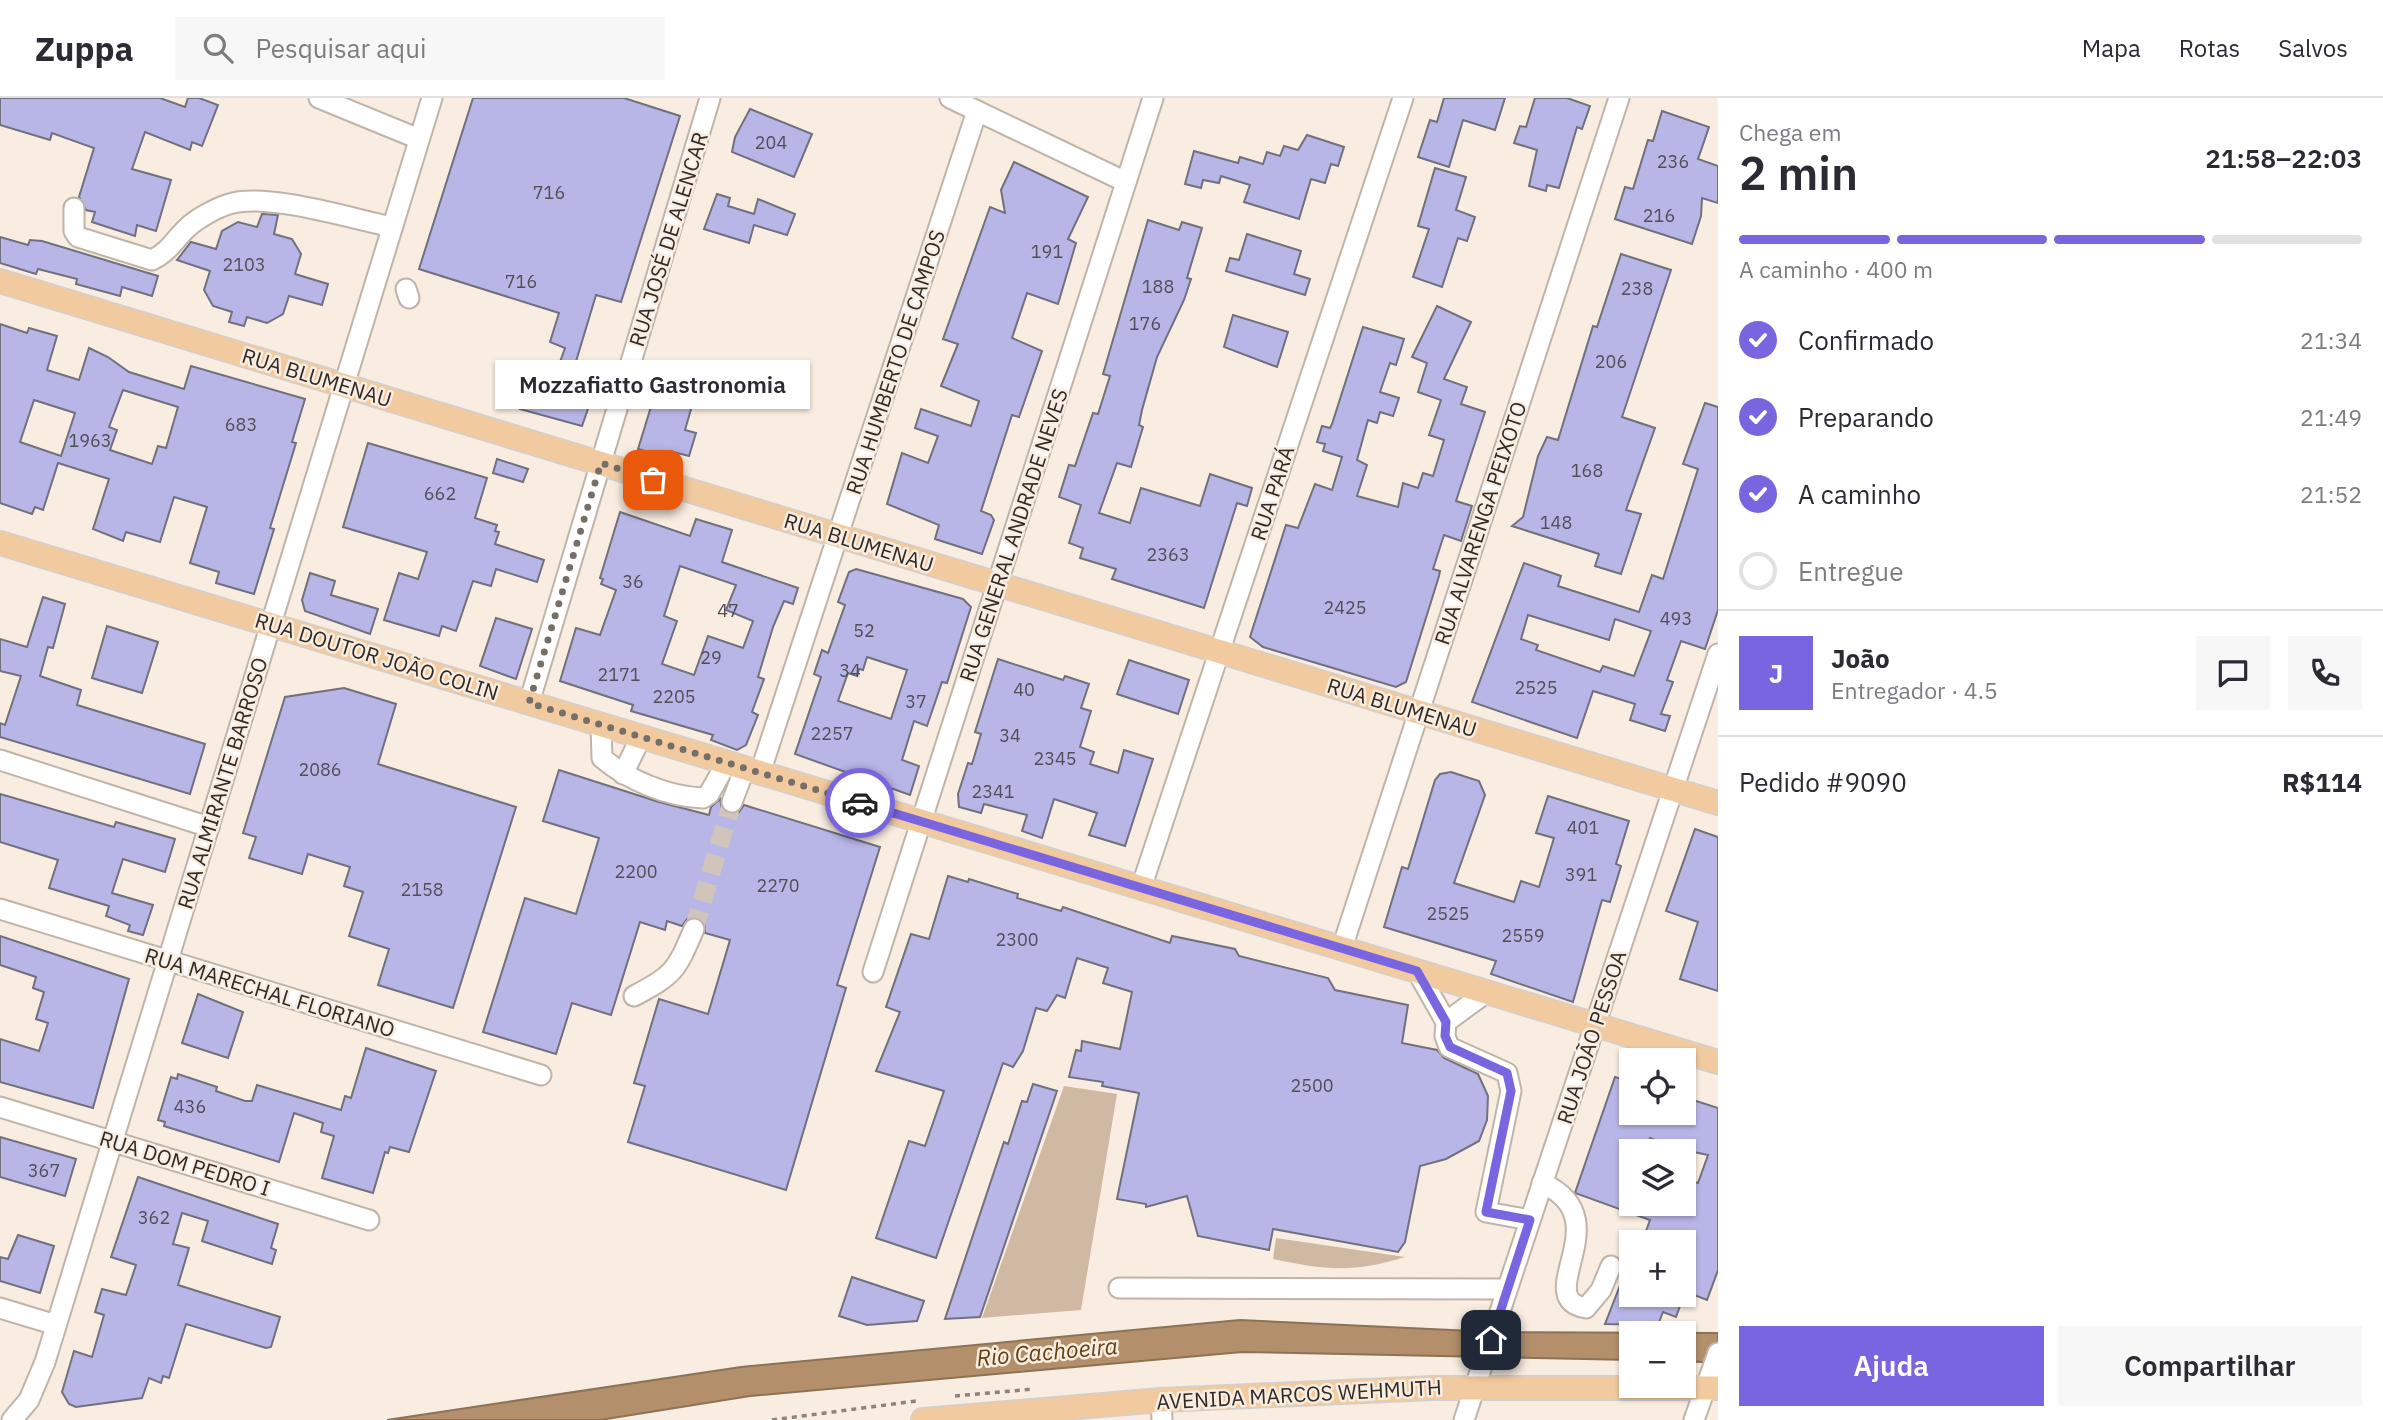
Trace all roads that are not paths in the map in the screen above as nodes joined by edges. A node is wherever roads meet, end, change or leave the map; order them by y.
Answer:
1 (319, 98) edge
2 (432, 98) edge
3 (710, 98) edge
4 (950, 98) edge
5 (1153, 98) edge
6 (1403, 98) edge
7 (1619, 98) edge
8 (977, 111) junction
9 (419, 139) junction
10 (1126, 182) junction
11 (74, 208) dead end
12 (392, 228) junction
13 (0, 281) edge
14 (344, 385) junction
15 (601, 463) junction
16 (838, 536) junction
17 (0, 542) edge
18 (998, 584) junction
19 (271, 624) junction
20 (1220, 651) junction
21 (1718, 654) edge
22 (529, 703) junction
23 (1419, 712) junction
24 (601, 724) junction
25 (642, 737) junction
26 (0, 760) edge
27 (744, 768) junction
28 (623, 775) junction
29 (1673, 789) junction
30 (732, 802) tunnel mouth
31 (1718, 803) edge
32 (922, 821) junction
33 (209, 827) junction
34 (1141, 888) junction
35 (0, 909) edge
36 (694, 929) tunnel mouth
37 (1342, 948) junction
38 (168, 960) junction
39 (1417, 971) junction
40 (873, 972) dead end
41 (1487, 992) junction
42 (634, 996) dead end
43 (1446, 1022) junction
44 (1595, 1025) junction
45 (1718, 1062) edge
46 (541, 1075) dead end
47 (0, 1107) edge
48 (113, 1141) junction
49 (1542, 1183) junction
50 (369, 1220) dead end
51 (1530, 1220) junction
52 (1611, 1266) dead end
53 (1119, 1289) dead end
54 (1507, 1289) junction
55 (0, 1308) edge
56 (56, 1325) junction
57 (1716, 1359) edge
58 (1475, 1386) junction
59 (1712, 1388) edge
60 (1161, 1410) edge
61 (936, 1419) edge
62 (12, 1420) edge
63 (1464, 1420) edge
64 (1694, 1420) edge

1 - 9 street
2 - 9 street, RUA ALMIRANTE BARROSO
3 - 15 street, RUA JOSÉ DE ALENCAR
4 - 8 street
5 - 10 street, RUA GENERAL ANDRADE NEVES
6 - 20 street, RUA PARÁ
7 - 23 street, RUA ALVARENGA PEIXOTO
8 - 10 street
8 - 16 street, RUA HUMBERTO DE CAMPOS
9 - 12 street, RUA ALMIRANTE BARROSO
10 - 18 street, RUA GENERAL ANDRADE NEVES
11 - 12 street
12 - 14 street, RUA ALMIRANTE BARROSO
13 - 14 main road, RUA BLUMENAU
14 - 15 main road, RUA BLUMENAU
14 - 19 street, RUA ALMIRANTE BARROSO
15 - 16 main road, RUA BLUMENAU
15 - 22 street, RUA JOSÉ DE ALENCAR
16 - 18 main road, RUA BLUMENAU
16 - 27 street, RUA HUMBERTO DE CAMPOS
17 - 19 main road, RUA DOUTOR JOÃO COLIN
18 - 20 main road, RUA BLUMENAU
18 - 32 street, RUA GENERAL ANDRADE NEVES
19 - 22 main road, RUA DOUTOR JOÃO COLIN
19 - 33 street, RUA ALMIRANTE BARROSO
20 - 23 main road, RUA BLUMENAU
20 - 34 street, RUA PARÁ
21 - 29 street, RUA JOÃO PESSOA
22 - 24 main road, RUA DOUTOR JOÃO COLIN
23 - 29 main road, RUA BLUMENAU
23 - 37 street, RUA ALVARENGA PEIXOTO
24 - 25 main road, RUA DOUTOR JOÃO COLIN
24 - 28 street
25 - 27 main road, RUA DOUTOR JOÃO COLIN
25 - 28 street
26 - 33 street
27 - 28 street
27 - 30 street
27 - 32 main road, RUA DOUTOR JOÃO COLIN
29 - 31 main road, RUA BLUMENAU
29 - 44 street, RUA JOÃO PESSOA
32 - 34 main road, RUA DOUTOR JOÃO COLIN
32 - 40 street, RUA GENERAL ANDRADE NEVES
33 - 38 street, RUA ALMIRANTE BARROSO
34 - 37 main road, RUA DOUTOR JOÃO COLIN
35 - 38 street, RUA MARECHAL FLORIANO
36 - 42 street
37 - 39 main road, RUA DOUTOR JOÃO COLIN
38 - 46 street, RUA MARECHAL FLORIANO
38 - 48 street, RUA ALMIRANTE BARROSO
39 - 41 main road, RUA DOUTOR JOÃO COLIN
39 - 43 street
41 - 43 street
41 - 44 main road, RUA DOUTOR JOÃO COLIN
43 - 51 street
44 - 45 main road, RUA DOUTOR JOÃO COLIN
44 - 49 street, RUA JOÃO PESSOA
47 - 48 street, RUA DOM PEDRO I
48 - 50 street, RUA DOM PEDRO I
48 - 56 street, RUA ALMIRANTE BARROSO
49 - 51 street, RUA JOÃO PESSOA
49 - 52 street
51 - 54 street, RUA JOÃO PESSOA
53 - 54 street
54 - 58 street, RUA JOÃO PESSOA
55 - 56 street
56 - 62 street, RUA ALMIRANTE BARROSO
57 - 59 street
58 - 59 main road, AVENIDA MARCOS WEHMUTH
58 - 60 main road, AVENIDA MARCOS WEHMUTH
58 - 63 street, RUA JOÃO PESSOA
59 - 64 street
60 - 61 main road, AVENIDA MARCOS WEHMUTH

